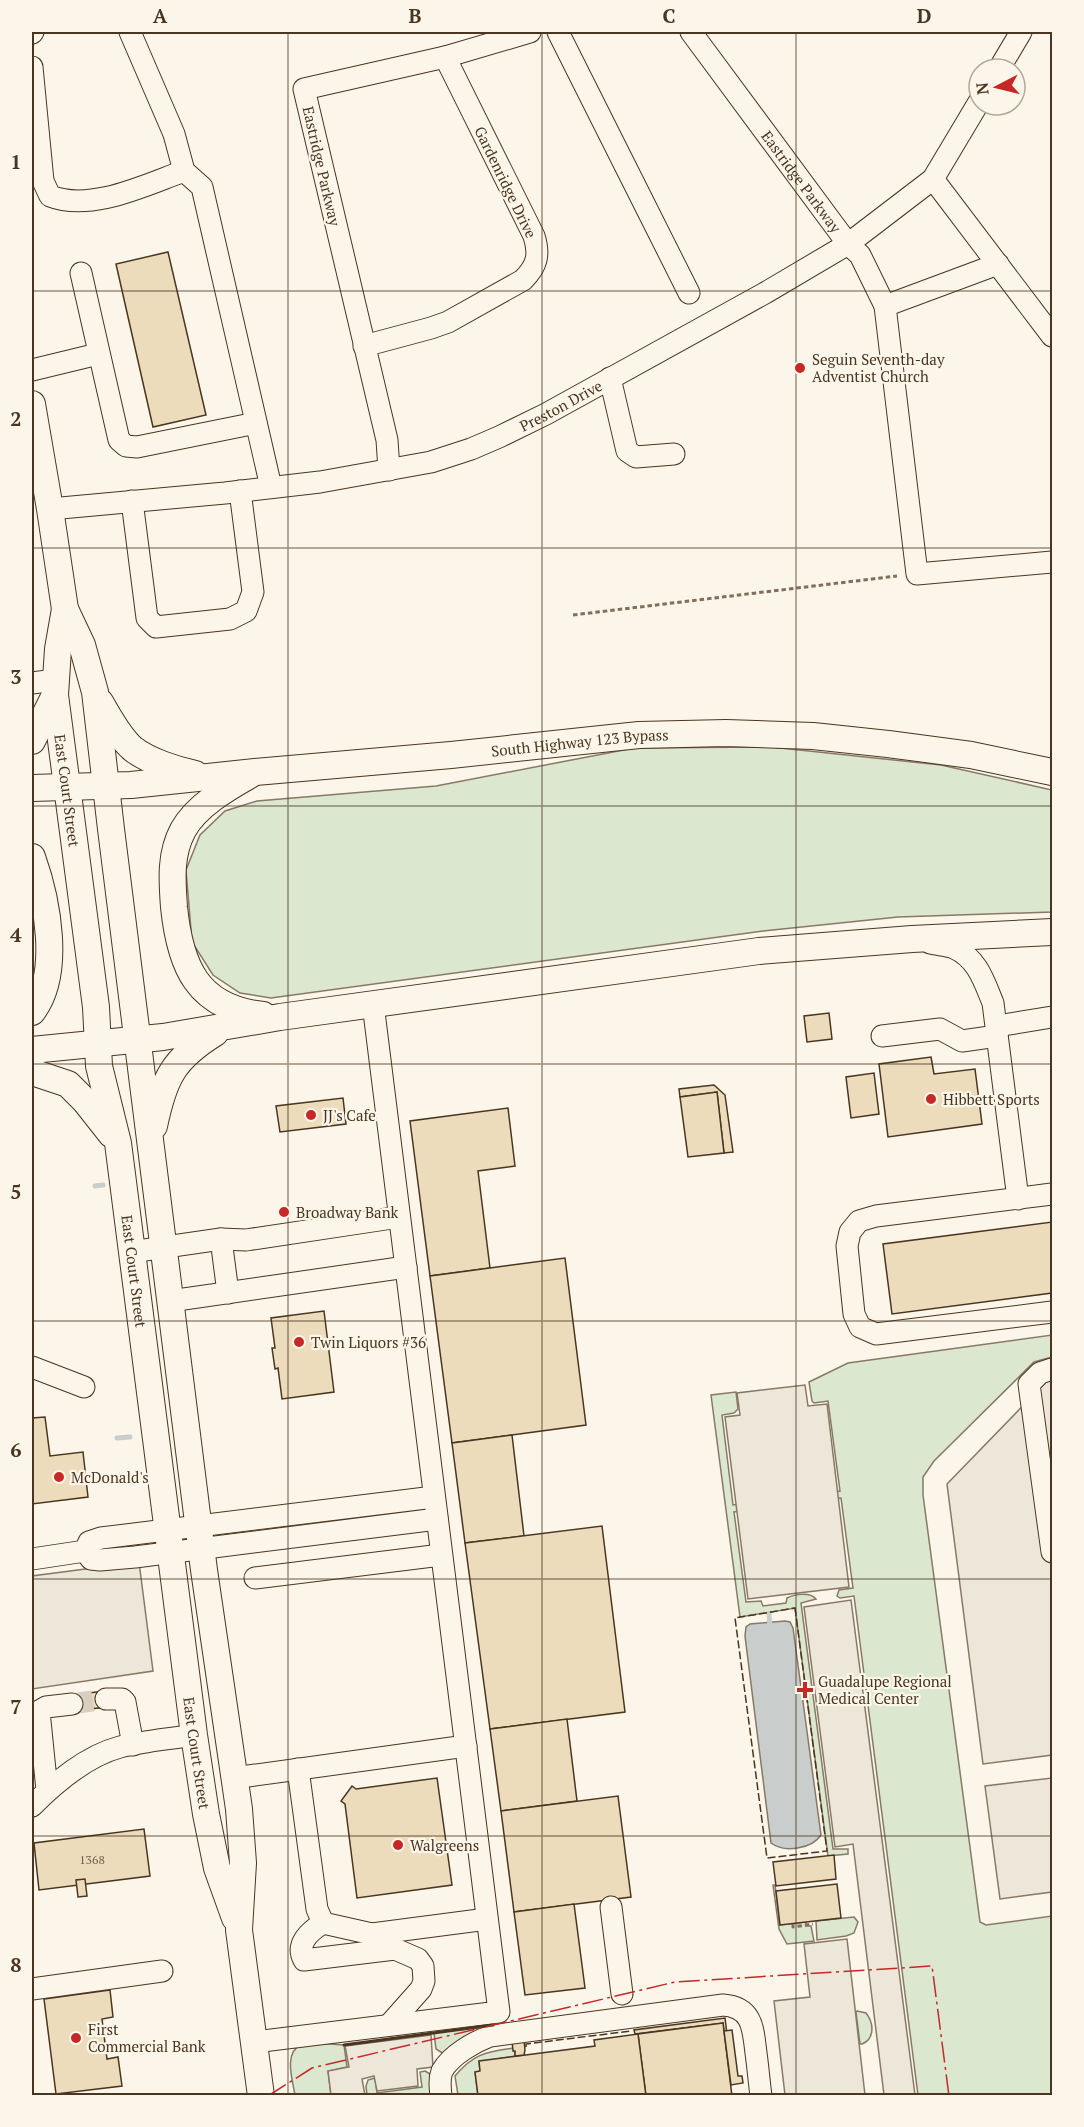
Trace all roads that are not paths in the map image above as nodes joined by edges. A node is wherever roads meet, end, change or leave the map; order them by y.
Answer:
1 (130, 32) edge
2 (530, 32) edge
3 (558, 32) edge
4 (691, 32) edge
5 (1021, 32) edge
6 (445, 57) junction
7 (1006, 57) edge
8 (32, 67) edge
9 (970, 117) edge
10 (184, 171) junction
11 (933, 180) junction
12 (39, 192) edge
13 (848, 244) junction
14 (998, 264) junction
15 (81, 273) dead end
16 (689, 293) dead end
17 (885, 306) junction
18 (1053, 336) edge
19 (364, 346) junction
20 (98, 354) junction
21 (32, 370) edge
22 (610, 378) junction
23 (32, 404) edge
24 (256, 423) junction
25 (674, 454) dead end
26 (389, 471) junction
27 (270, 488) junction
28 (240, 491) junction
29 (132, 501) junction
30 (51, 509) junction
31 (1053, 562) edge
32 (65, 609) junction
33 (47, 686) edge
34 (95, 692) junction
35 (32, 741) edge
36 (255, 772) junction
37 (1053, 772) edge
38 (207, 777) junction
39 (107, 786) junction
40 (67, 787) junction
41 (32, 788) edge
42 (32, 857) edge
43 (1053, 932) edge
44 (912, 939) junction
45 (373, 1004) junction
46 (32, 1011) edge
47 (280, 1017) junction
48 (1053, 1017) edge
49 (996, 1027) junction
50 (223, 1028) junction
51 (882, 1036) dead end
52 (138, 1039) junction
53 (98, 1042) junction
54 (32, 1050) edge
55 (32, 1072) edge
56 (150, 1140) junction
57 (118, 1143) junction
58 (1053, 1194) edge
59 (1018, 1199) junction
60 (399, 1217) junction
61 (221, 1239) junction
62 (164, 1248) junction
63 (131, 1252) junction
64 (405, 1267) junction
65 (228, 1293) junction
66 (170, 1301) junction
67 (1053, 1312) edge
68 (32, 1355) edge
69 (32, 1367) edge
70 (1053, 1370) edge
71 (64, 1378) junction
72 (84, 1387) dead end
73 (434, 1497) junction
74 (437, 1519) junction
75 (200, 1537) junction
76 (168, 1541) junction
77 (1053, 1552) edge
78 (441, 1555) junction
79 (32, 1559) edge
80 (255, 1578) dead end
81 (106, 1699) tunnel mouth
82 (72, 1704) tunnel mouth
83 (194, 1735) junction
84 (133, 1745) junction
85 (466, 1746) junction
86 (298, 1769) junction
87 (234, 1778) junction
88 (47, 1790) junction
89 (32, 1806) edge
90 (611, 1907) dead end
91 (487, 1919) junction
92 (323, 1923) junction
93 (239, 1930) junction
94 (162, 1971) dead end
95 (32, 1989) edge
96 (622, 1994) dead end
97 (389, 2025) junction
98 (254, 2042) junction
99 (261, 2096) edge
100 (441, 2096) edge
101 (761, 2096) edge

1 - 10 street
2 - 6 street, Eastridge Parkway
3 - 16 street
4 - 13 street, Eastridge Parkway
5 - 7 street
6 - 19 street, Eastridge Parkway
6 - 19 street, Gardenridge Drive
8 - 12 street
9 - 11 street, Preston Drive
10 - 12 street
10 - 24 street
11 - 13 street, Preston Drive
11 - 14 street
13 - 17 street, Eastridge Parkway
13 - 22 street, Preston Drive
14 - 17 street
14 - 18 street
15 - 20 street
17 - 31 street, Eastridge Parkway
19 - 26 street, Eastridge Parkway
20 - 21 street
20 - 24 street
22 - 25 street
22 - 26 street, Preston Drive
23 - 30 main road, East Court Street
24 - 27 street
26 - 27 street, Preston Drive
27 - 28 street, Preston Drive
28 - 29 street, Preston Drive
28 - 29 street
29 - 30 street, Preston Drive
30 - 32 main road, East Court Street
32 - 33 main road, East Court Street
32 - 34 main road, East Court Street
33 - 35 main road
33 - 40 main road, East Court Street
34 - 38 main road
34 - 39 main road, East Court Street
36 - 37 main road, South Highway 123 Bypass
36 - 38 main road, South Highway 123 Bypass
36 - 47 main road
38 - 39 main road, South Highway 123 Bypass
39 - 40 main road, South Highway 123 Bypass
39 - 52 main road, East Court Street
40 - 41 main road, South Highway 123 Bypass
40 - 53 main road, East Court Street
42 - 46 main road
43 - 44 main road
44 - 45 main road
44 - 49 street
45 - 47 main road
45 - 60 street
47 - 50 main road
48 - 49 street
49 - 51 street
49 - 59 street
50 - 52 main road
50 - 56 main road
52 - 53 main road
52 - 56 main road, East Court Street
53 - 54 main road
53 - 57 main road, East Court Street
55 - 57 main road
56 - 62 main road, East Court Street
57 - 63 main road, East Court Street
58 - 59 street
59 - 67 street
60 - 61 street
60 - 64 street
61 - 62 street
61 - 65 street
62 - 63 street
62 - 66 main road, East Court Street
63 - 76 main road, East Court Street
64 - 65 street
64 - 73 street
65 - 66 street
66 - 75 main road, East Court Street
68 - 71 street
69 - 71 street
70 - 77 street
71 - 72 street
73 - 74 street
73 - 75 street
74 - 75 street
74 - 78 street
75 - 76 street
75 - 87 main road, East Court Street
76 - 79 street
76 - 83 main road, East Court Street
78 - 80 street
78 - 85 street
81 - 84 street
82 - 88 street
83 - 84 street
83 - 93 main road, East Court Street
84 - 88 street
85 - 86 street
85 - 91 street
86 - 87 street
86 - 92 street
87 - 93 main road, East Court Street
88 - 89 street
90 - 96 street
91 - 92 street
91 - 97 street
92 - 97 street
93 - 98 main road, East Court Street
94 - 95 street
97 - 98 street
98 - 99 main road, East Court Street
100 - 101 street

